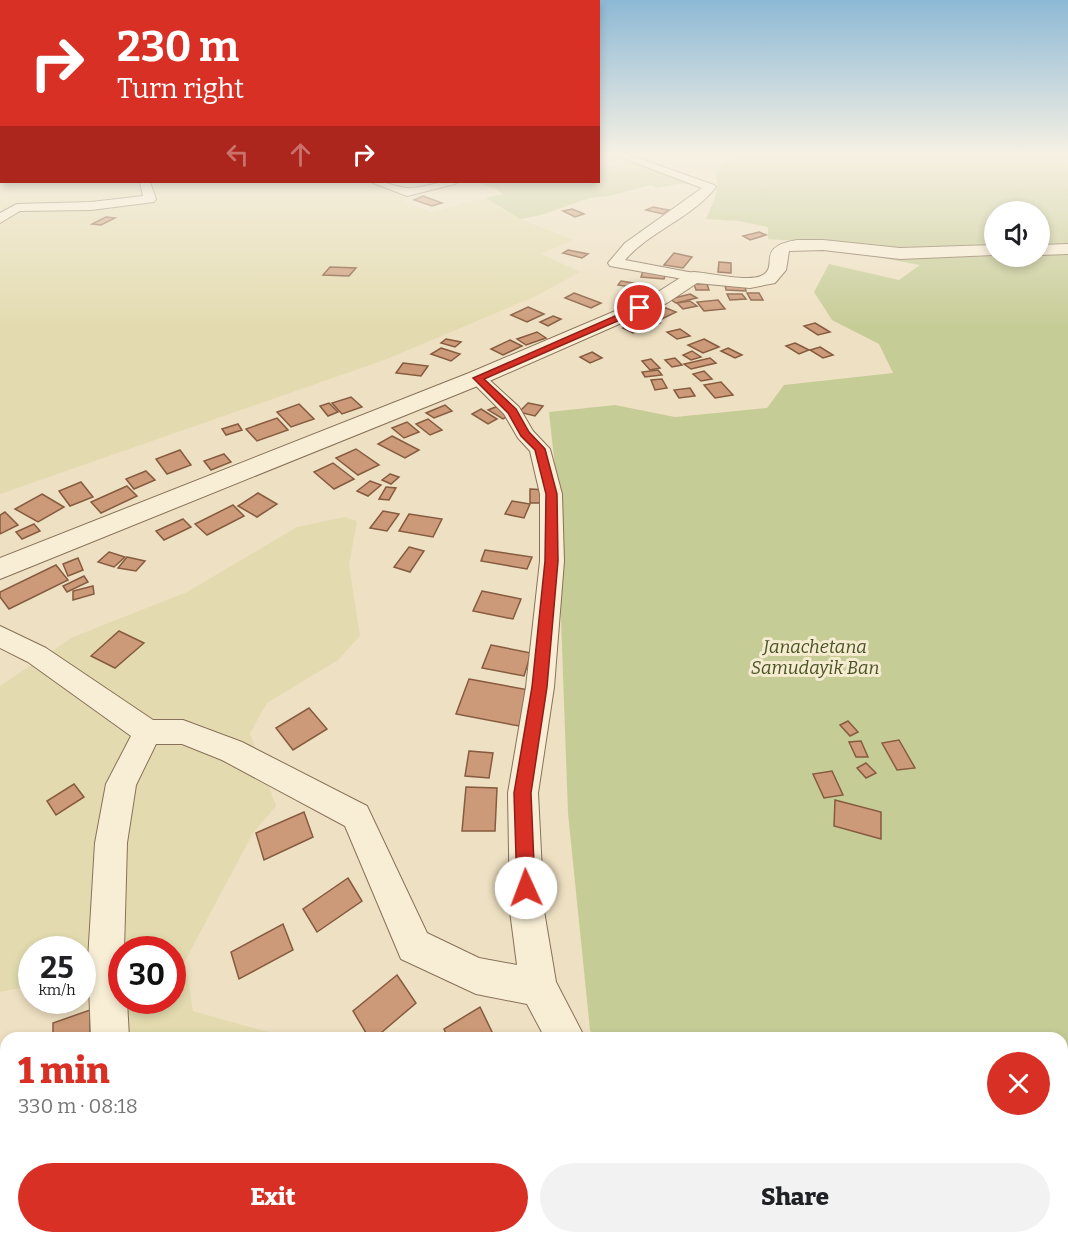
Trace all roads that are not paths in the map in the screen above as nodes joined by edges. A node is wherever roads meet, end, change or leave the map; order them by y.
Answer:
1 (679, 212) edge
2 (1068, 249) edge
3 (984, 250) edge
4 (1050, 250) edge
5 (694, 277) junction
6 (477, 378) junction
7 (0, 569) edge
8 (0, 636) edge
9 (148, 732) junction
10 (538, 987) junction
11 (110, 1032) edge
12 (563, 1032) edge

1 - 5 street
2 - 4 street
3 - 5 street
5 - 6 street
6 - 7 street
6 - 10 street
8 - 9 street
9 - 10 street
9 - 11 street
10 - 12 street

